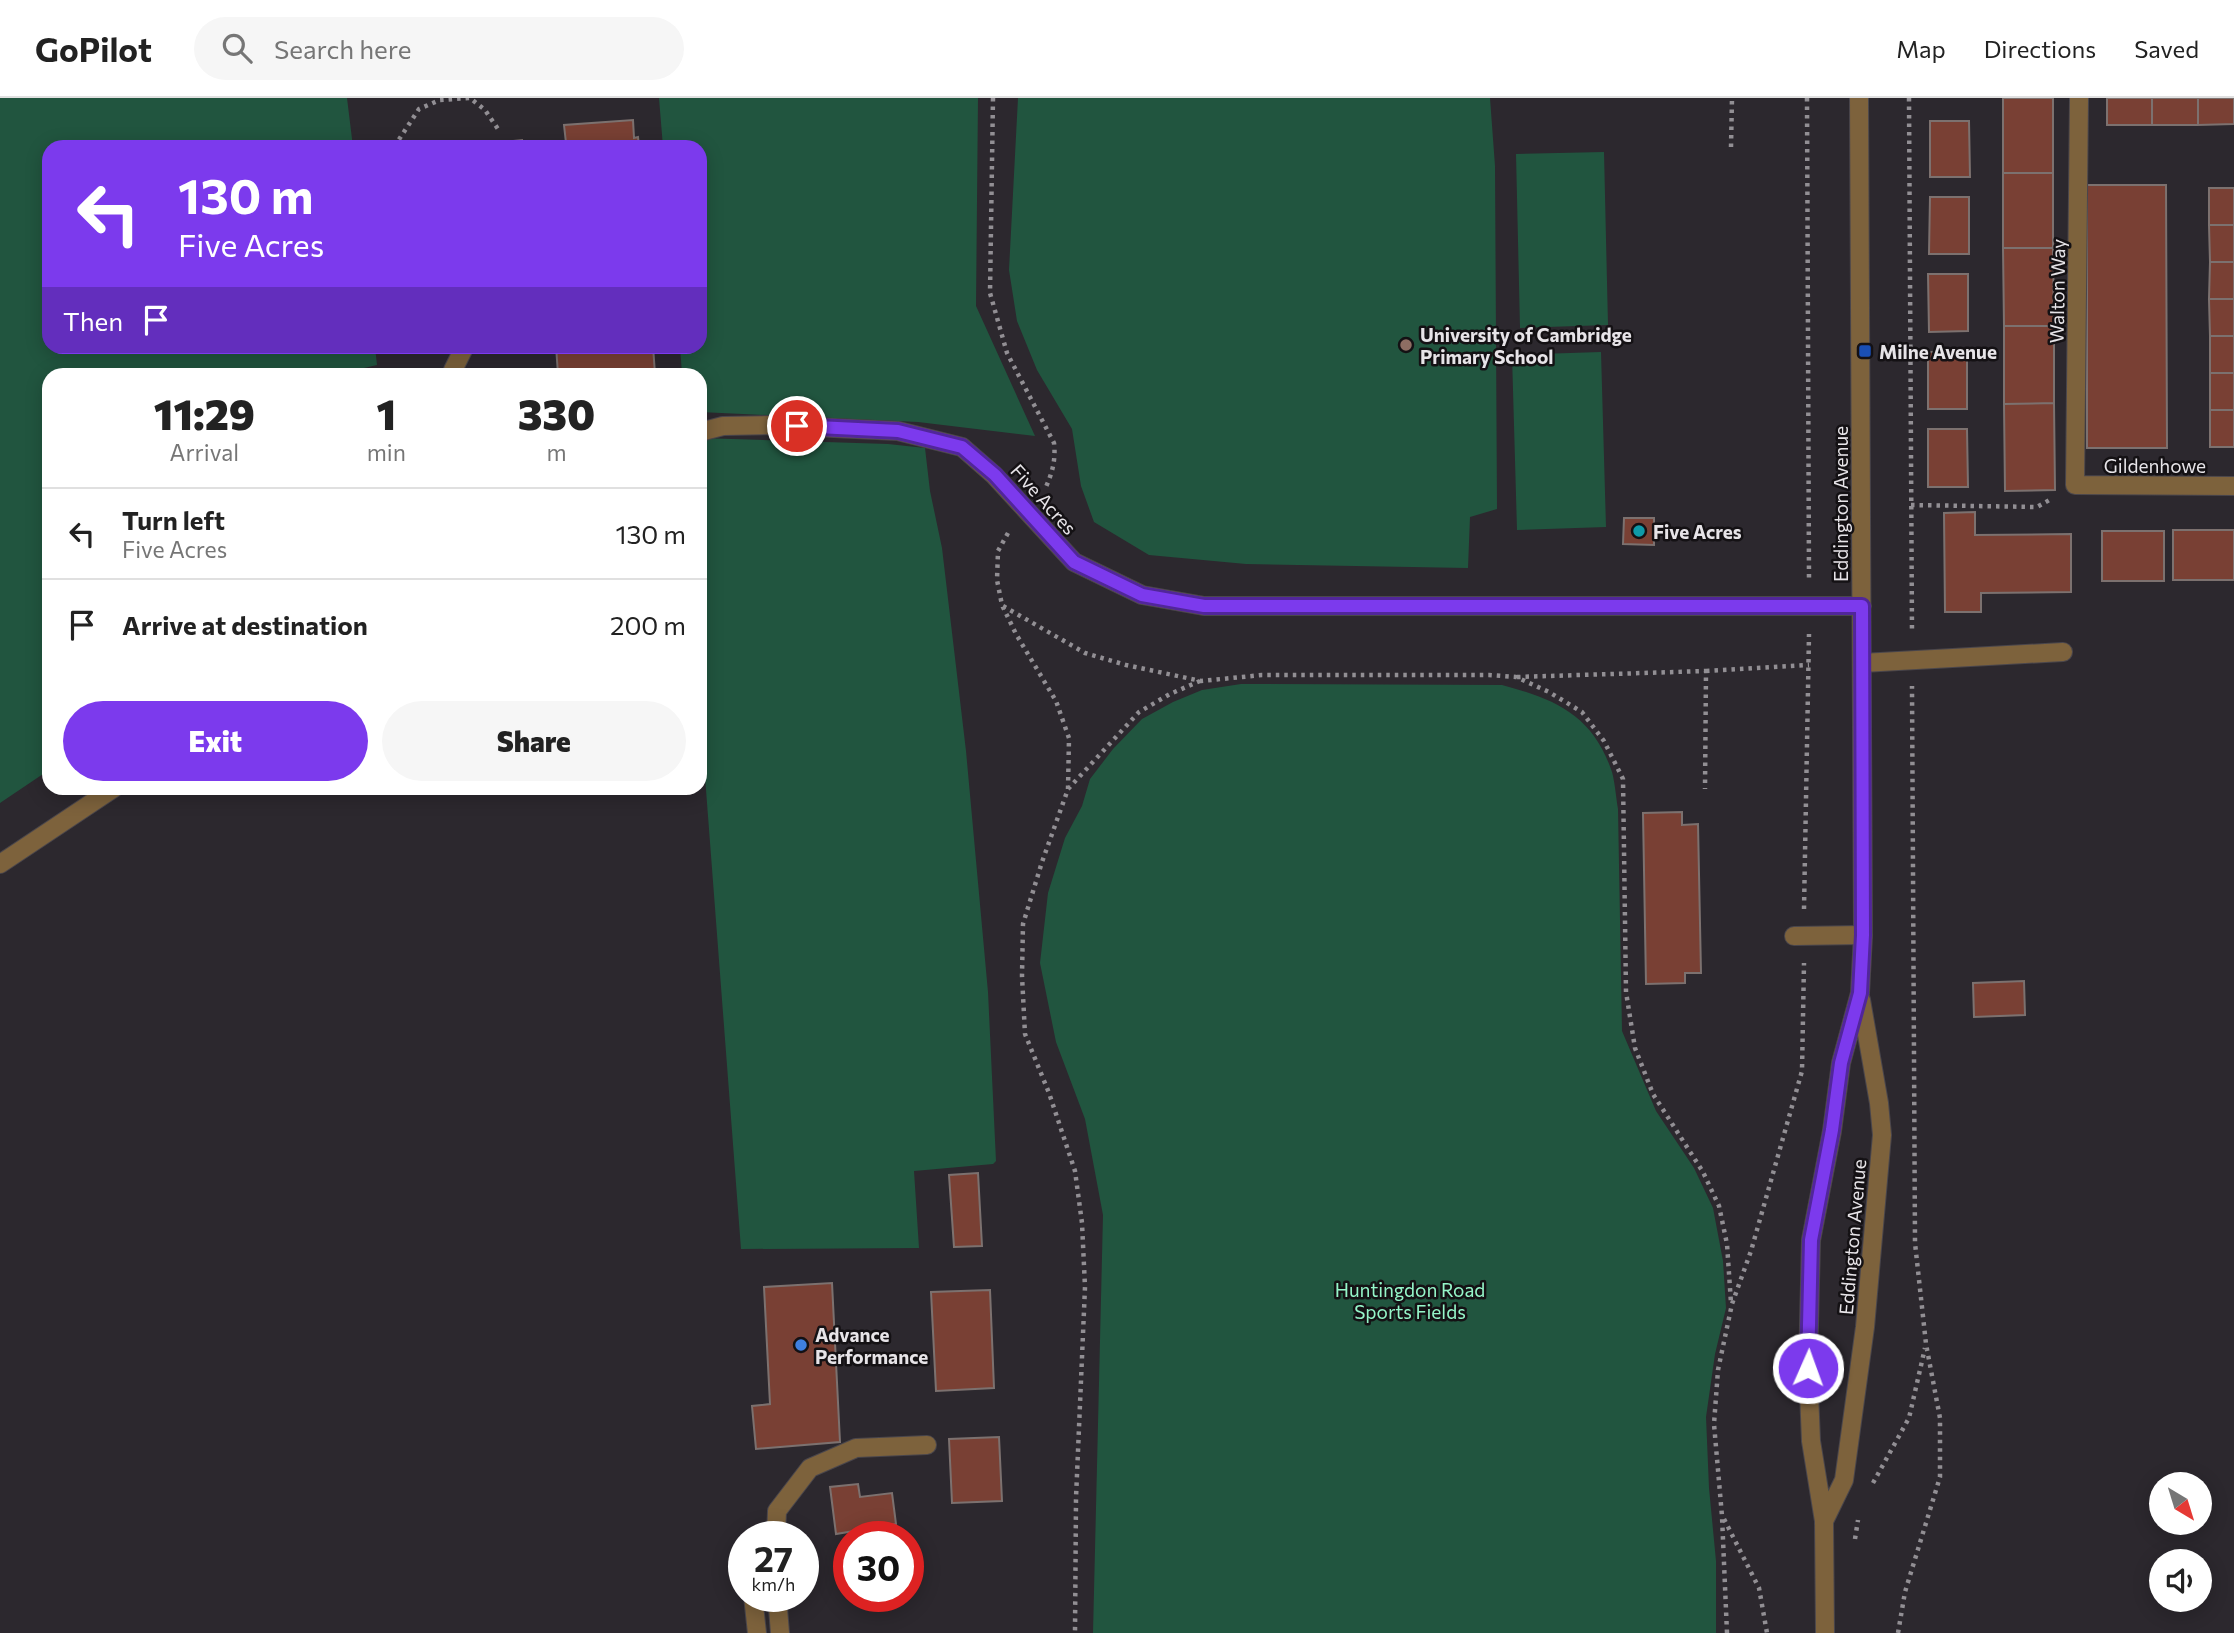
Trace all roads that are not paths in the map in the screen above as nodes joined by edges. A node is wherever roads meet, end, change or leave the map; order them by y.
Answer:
1 (1859, 98) edge
2 (2079, 98) edge
3 (707, 430) edge
4 (2075, 485) joint
5 (2234, 486) edge
6 (1862, 606) junction
7 (2063, 652) dead end
8 (1862, 663) junction
9 (104, 795) edge
10 (0, 864) edge
11 (1863, 935) junction
12 (1799, 936) road end
13 (1860, 993) junction
14 (927, 1445) dead end
15 (777, 1521) edge
16 (1824, 1521) junction
17 (755, 1612) edge
18 (778, 1612) edge
19 (757, 1633) edge
20 (780, 1633) edge
21 (1825, 1633) edge

1 - 6 street, Eddington Avenue
2 - 4 street, Walton Way
3 - 6 street, Five Acres
4 - 5 street, Gildenhowe
6 - 8 street, Eddington Avenue
7 - 8 street
8 - 11 street, Eddington Avenue
9 - 10 street
11 - 12 street
11 - 13 street, Eddington Avenue
13 - 16 street, Eddington Avenue
13 - 16 street, Eddington Avenue
14 - 15 street
16 - 21 street, Eddington Avenue
17 - 19 street
18 - 20 street

